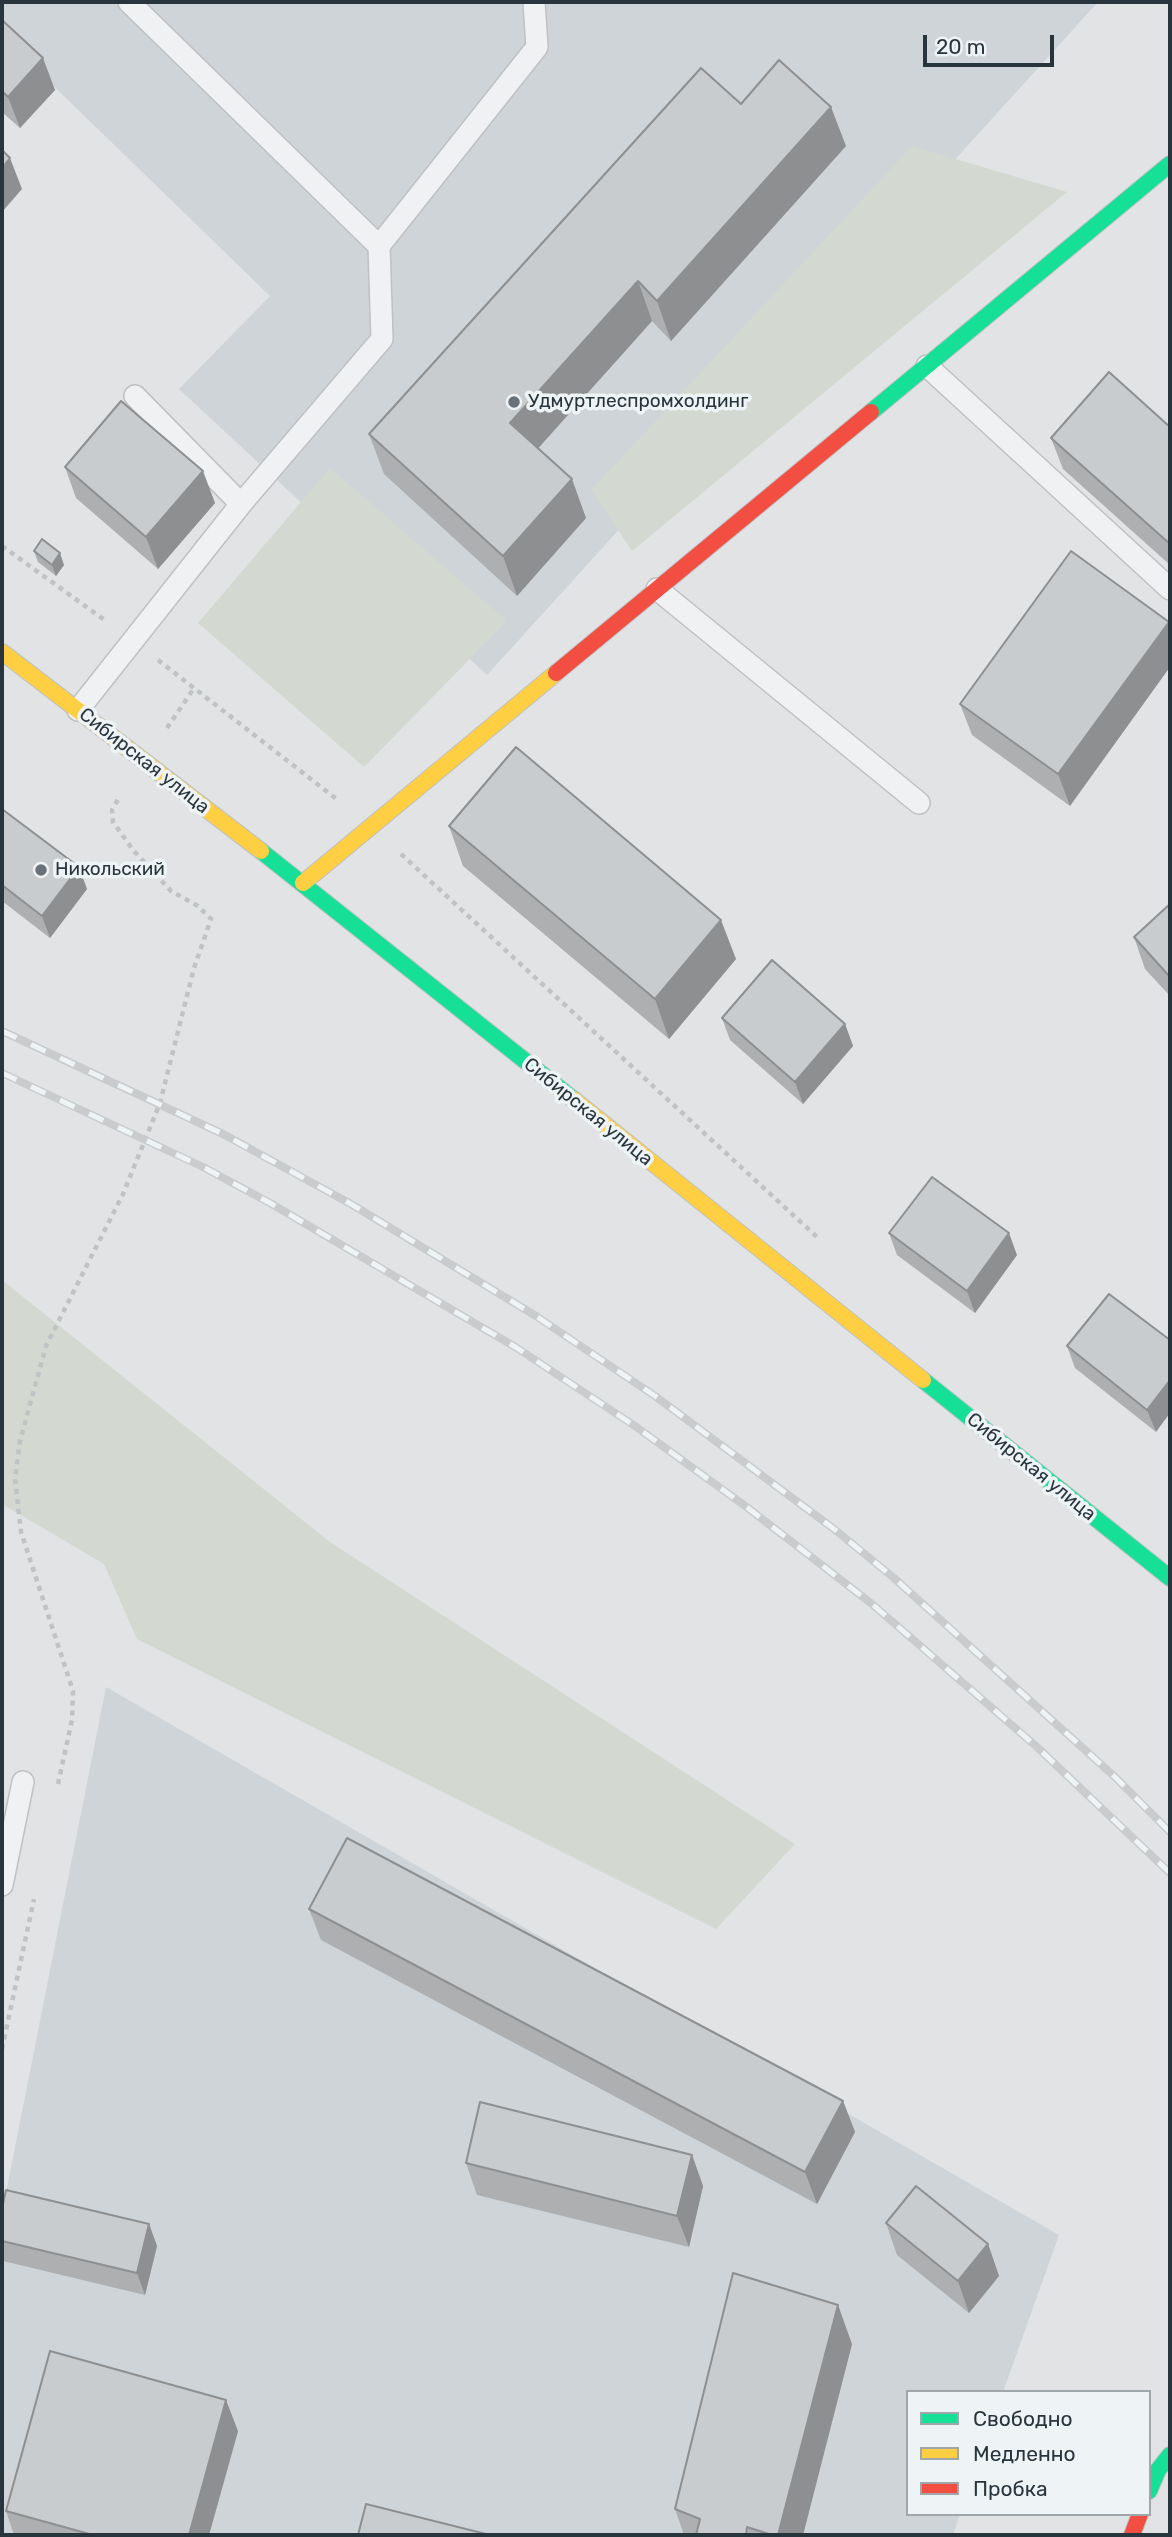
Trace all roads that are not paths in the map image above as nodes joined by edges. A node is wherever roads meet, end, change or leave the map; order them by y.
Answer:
1 (129, 2) edge
2 (534, 2) edge
3 (1170, 164) edge
4 (379, 246) junction
5 (927, 366) junction
6 (135, 396) dead end
7 (241, 504) junction
8 (657, 589) junction
9 (1170, 589) edge
10 (2, 652) edge
11 (78, 710) junction
12 (919, 803) dead end
13 (303, 883) junction
14 (1170, 1578) edge
15 (23, 1782) dead end
16 (2, 1885) edge
17 (1170, 2455) edge
18 (1151, 2486) edge
19 (1139, 2516) edge
20 (1132, 2535) edge

1 - 4 lane
2 - 4 lane
3 - 5 main road
4 - 7 lane
5 - 8 main road
5 - 9 lane
6 - 7 lane
7 - 11 lane
8 - 12 lane
8 - 13 main road
10 - 11 main road, Сибирская улица
11 - 13 main road, Сибирская улица
13 - 14 main road, Сибирская улица
15 - 16 lane
17 - 18 main road
19 - 20 main road

